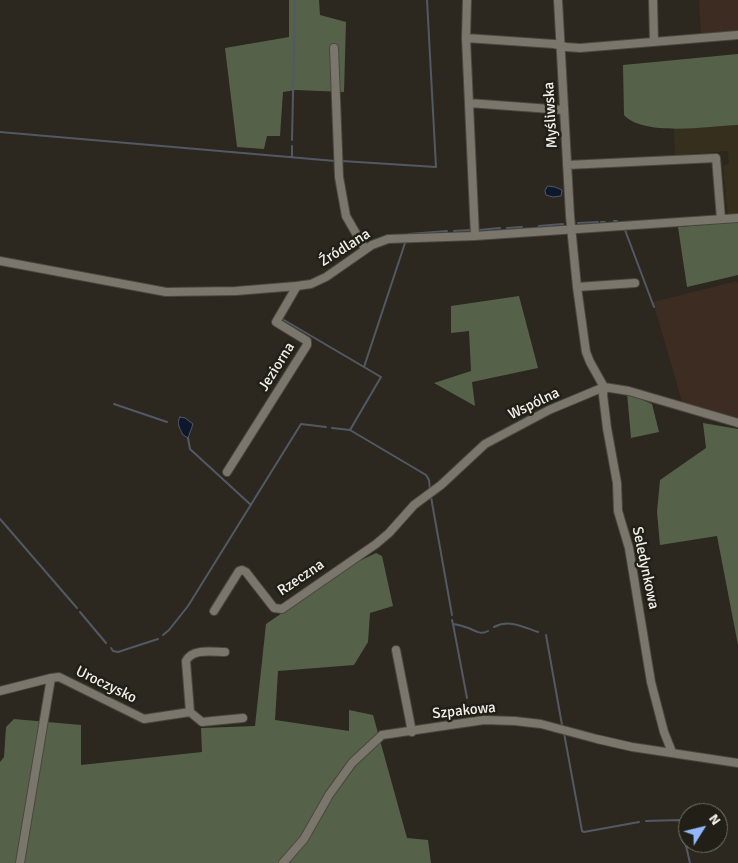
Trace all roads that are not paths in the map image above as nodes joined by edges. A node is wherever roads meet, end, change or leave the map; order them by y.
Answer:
1 (467, 0) edge
2 (558, 0) edge
3 (653, 0) edge
4 (738, 35) edge
5 (466, 38) junction
6 (654, 41) junction
7 (560, 45) junction
8 (334, 48) dead end
9 (469, 103) junction
10 (564, 110) junction
11 (567, 165) junction
12 (738, 218) edge
13 (721, 219) junction
14 (572, 229) junction
15 (475, 236) junction
16 (365, 249) junction
17 (0, 261) edge
18 (635, 283) dead end
19 (297, 286) junction
20 (577, 287) junction
21 (604, 386) junction
22 (738, 424) edge
23 (227, 472) dead end
24 (376, 544) joint
25 (214, 611) dead end
26 (396, 650) dead end
27 (225, 652) dead end
28 (51, 678) junction
29 (0, 691) edge
30 (190, 712) junction
31 (243, 718) dead end
32 (412, 732) junction
33 (672, 752) junction
34 (738, 763) edge
35 (20, 863) edge
36 (283, 863) edge

1 - 5 street
2 - 7 street, Myśliwska
3 - 6 street
4 - 6 street
5 - 7 street
5 - 9 street
6 - 7 street
7 - 10 street, Myśliwska
8 - 16 street
9 - 10 street
9 - 15 street
10 - 11 street, Myśliwska
11 - 13 street
11 - 14 street, Myśliwska
12 - 13 street, Źródlana
13 - 14 street, Źródlana
14 - 15 street, Źródlana
14 - 20 street, Myśliwska
15 - 16 street, Źródlana
16 - 19 street, Źródlana
17 - 19 street, Źródlana
18 - 20 street
19 - 23 street, Jeziorna
20 - 21 street, Myśliwska
21 - 22 street
21 - 24 street, Wspólna
21 - 33 street, Seledynkowa
24 - 25 street, Rzeczna
26 - 32 street
27 - 30 street
28 - 29 street
28 - 30 street, Uroczysko
28 - 35 street, Uroczysko
30 - 31 street
32 - 33 street, Szpakowa
32 - 36 street, Szpakowa
33 - 34 street, Szpakowa

